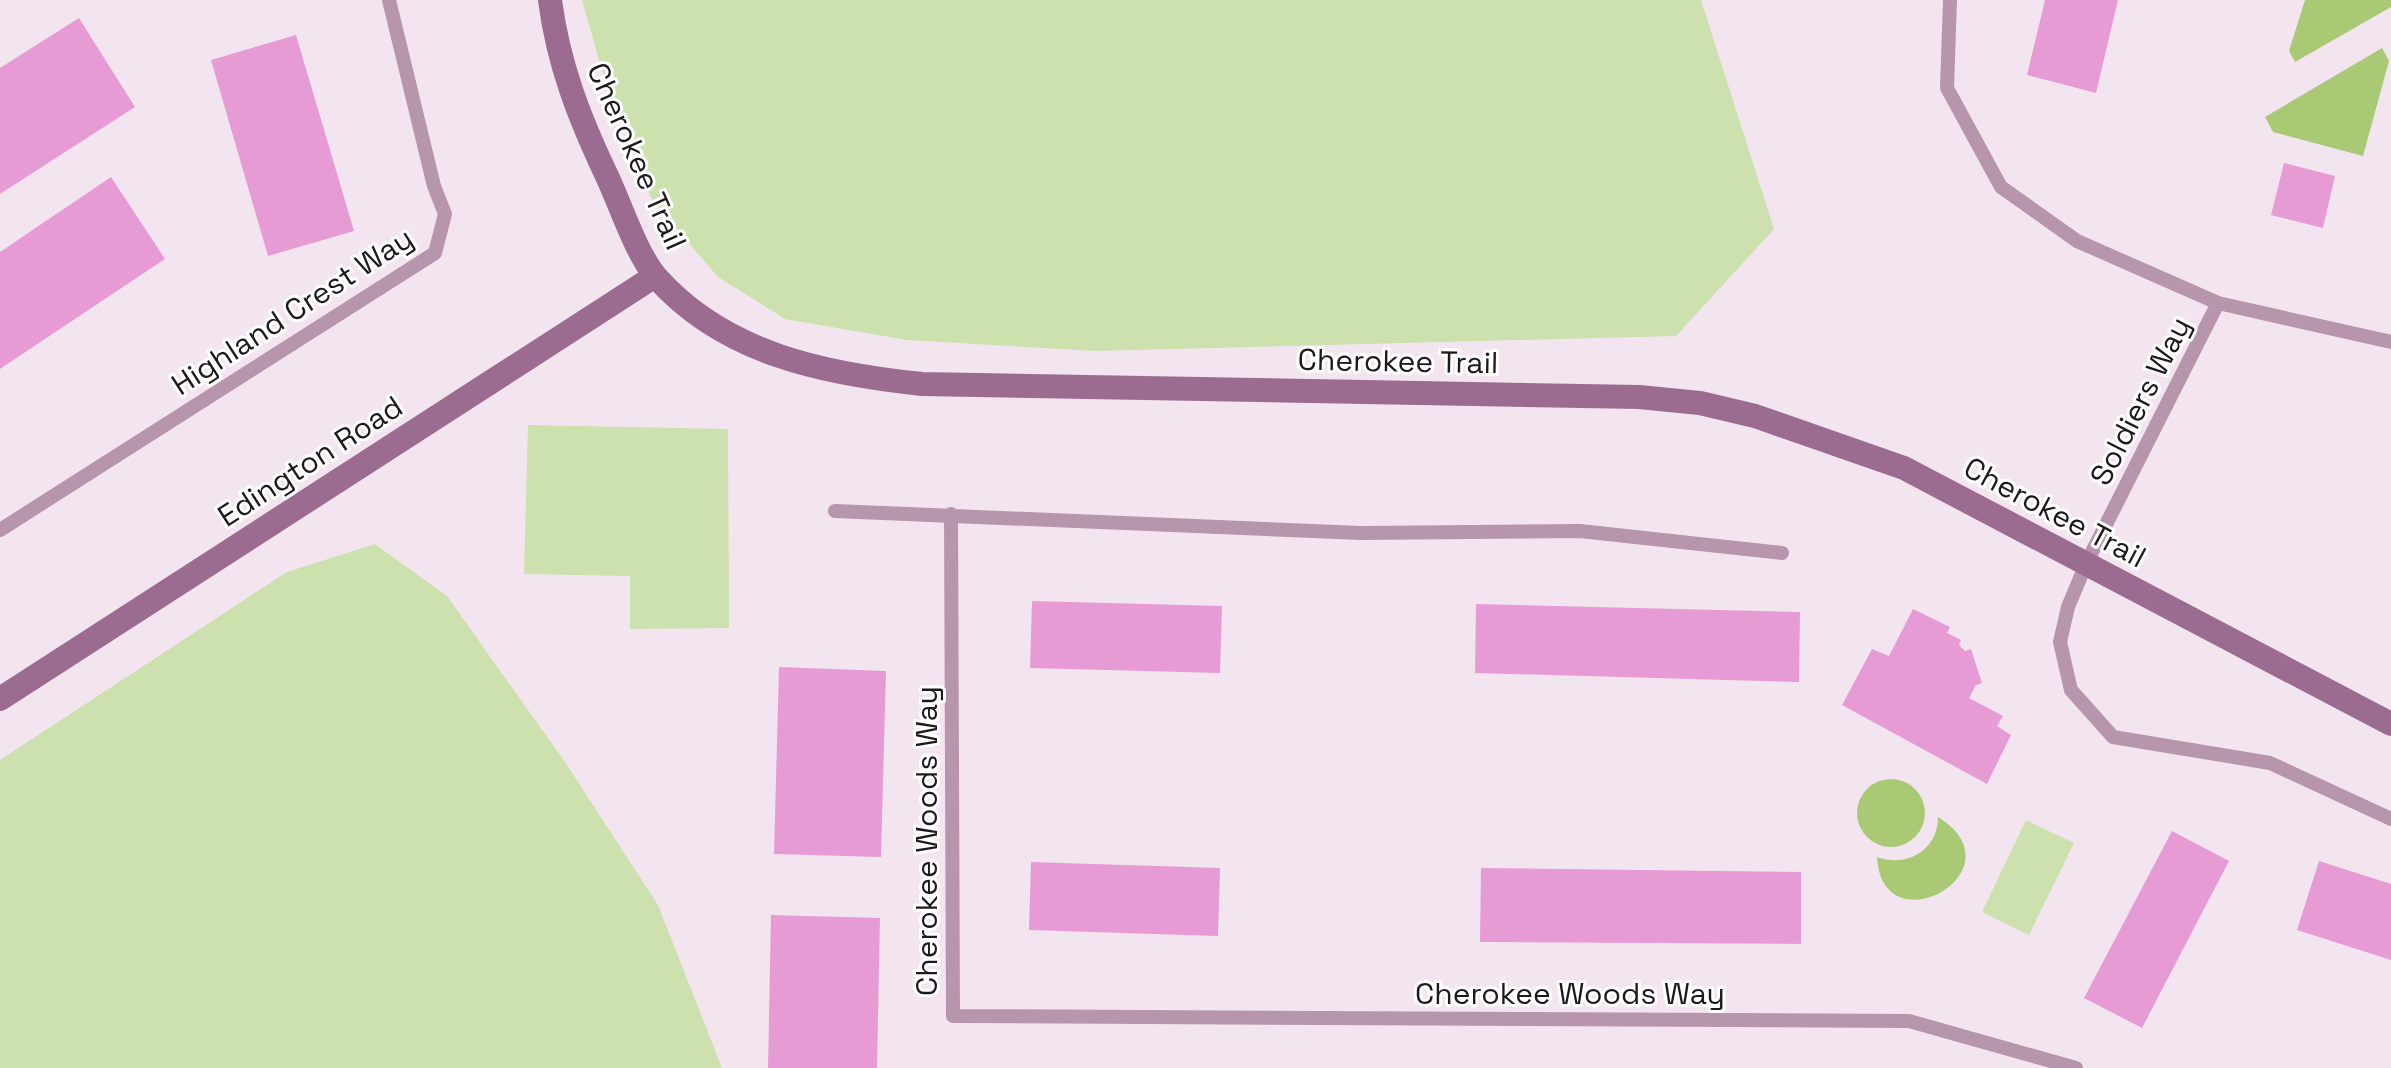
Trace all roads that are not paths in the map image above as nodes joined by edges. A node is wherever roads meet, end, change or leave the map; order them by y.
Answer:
1 (389, 0) edge
2 (550, 0) edge
3 (1950, 0) edge
4 (655, 276) junction
5 (2218, 303) junction
6 (2391, 342) edge
7 (835, 511) dead end
8 (951, 514) junction
9 (0, 530) edge
10 (1782, 553) dead end
11 (2086, 564) junction
12 (0, 699) edge
13 (2391, 724) edge
14 (2391, 819) edge
15 (2076, 1068) edge

1 - 9 lane, Highland Crest Way
2 - 4 street, Cherokee Trail
3 - 5 lane
4 - 11 street, Cherokee Trail
4 - 12 street, Edington Road
5 - 6 lane
5 - 11 lane, Soldiers Way
7 - 8 lane
8 - 10 lane
8 - 15 lane, Cherokee Woods Way
11 - 13 street, Cherokee Trail
11 - 14 lane

